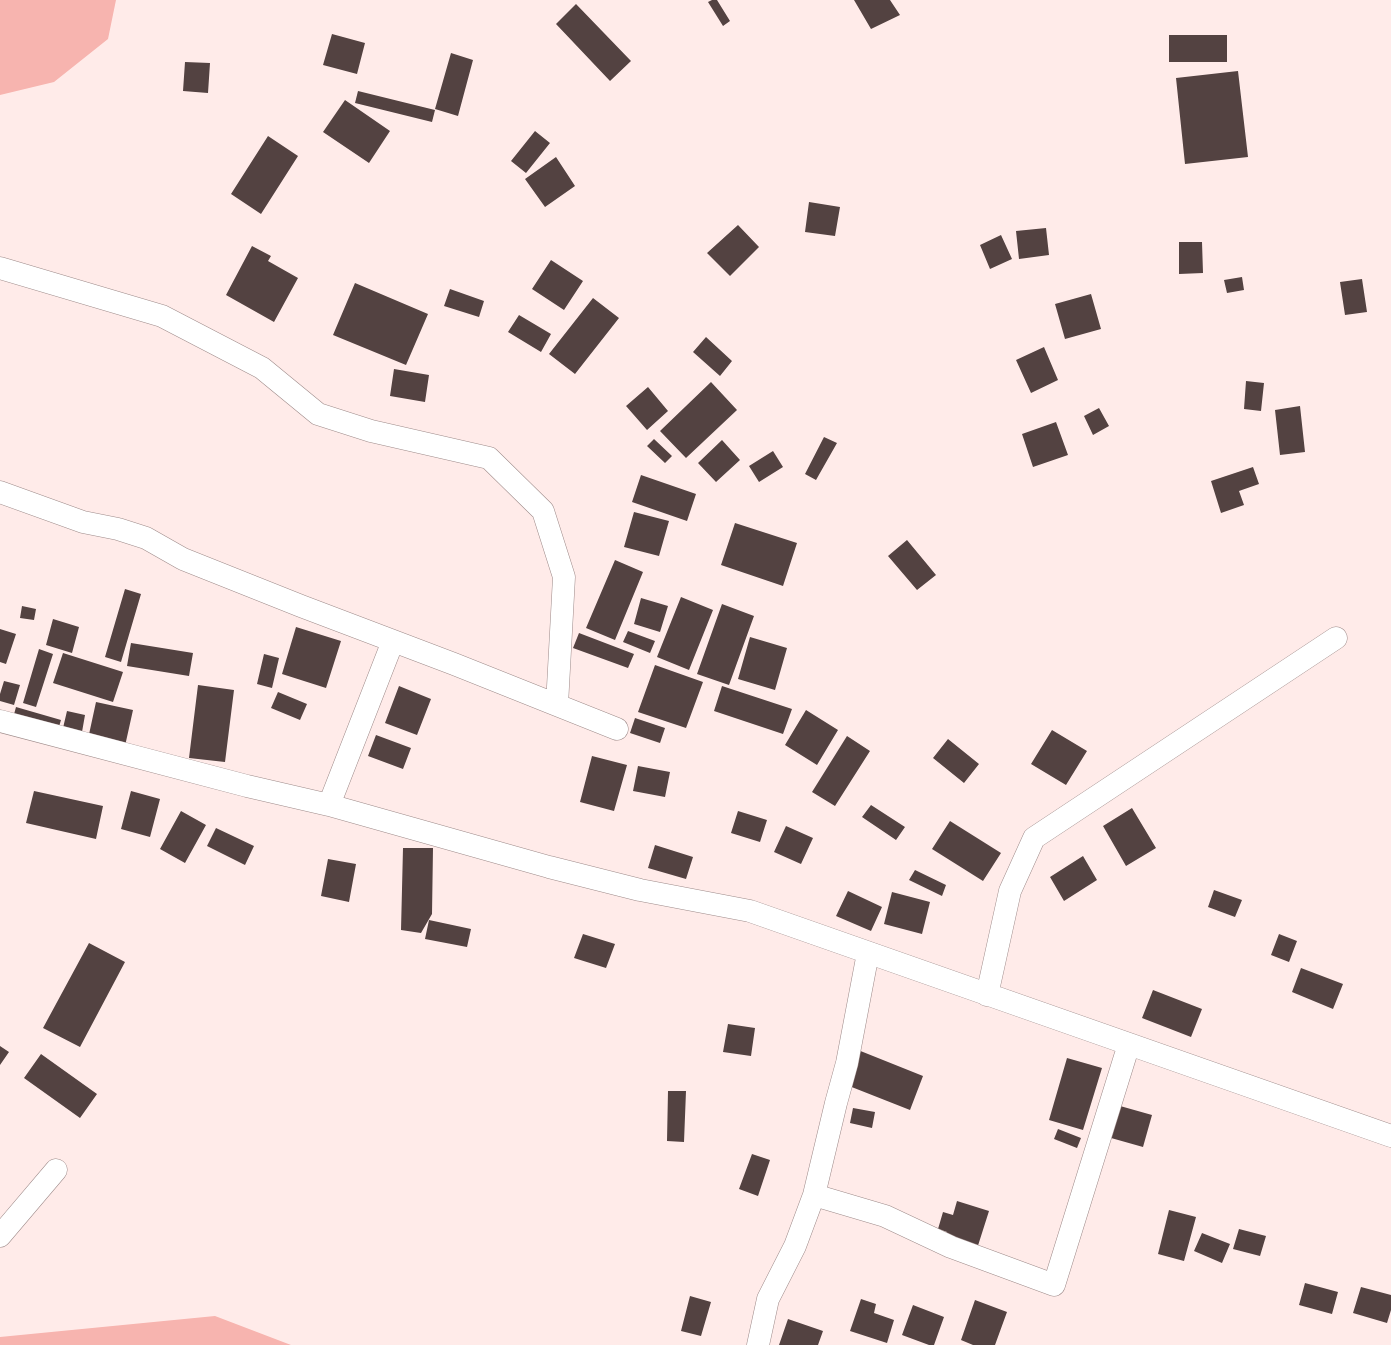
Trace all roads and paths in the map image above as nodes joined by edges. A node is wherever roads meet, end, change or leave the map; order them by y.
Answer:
1 (0, 268) edge
2 (0, 492) edge
3 (1336, 638) dead end
4 (393, 641) junction
5 (557, 705) junction
6 (0, 721) edge
7 (617, 729) dead end
8 (329, 805) junction
9 (868, 953) junction
10 (987, 995) junction
11 (1129, 1044) junction
12 (1391, 1136) edge
13 (56, 1170) dead end
14 (814, 1195) junction
15 (0, 1236) edge
16 (758, 1345) edge

1 - 5 street
2 - 4 street
3 - 10 street
4 - 5 street
4 - 8 street
5 - 7 street
6 - 8 street
8 - 9 street
9 - 10 street
9 - 14 street
10 - 11 street
11 - 12 street
11 - 14 street
13 - 15 street
14 - 16 street

